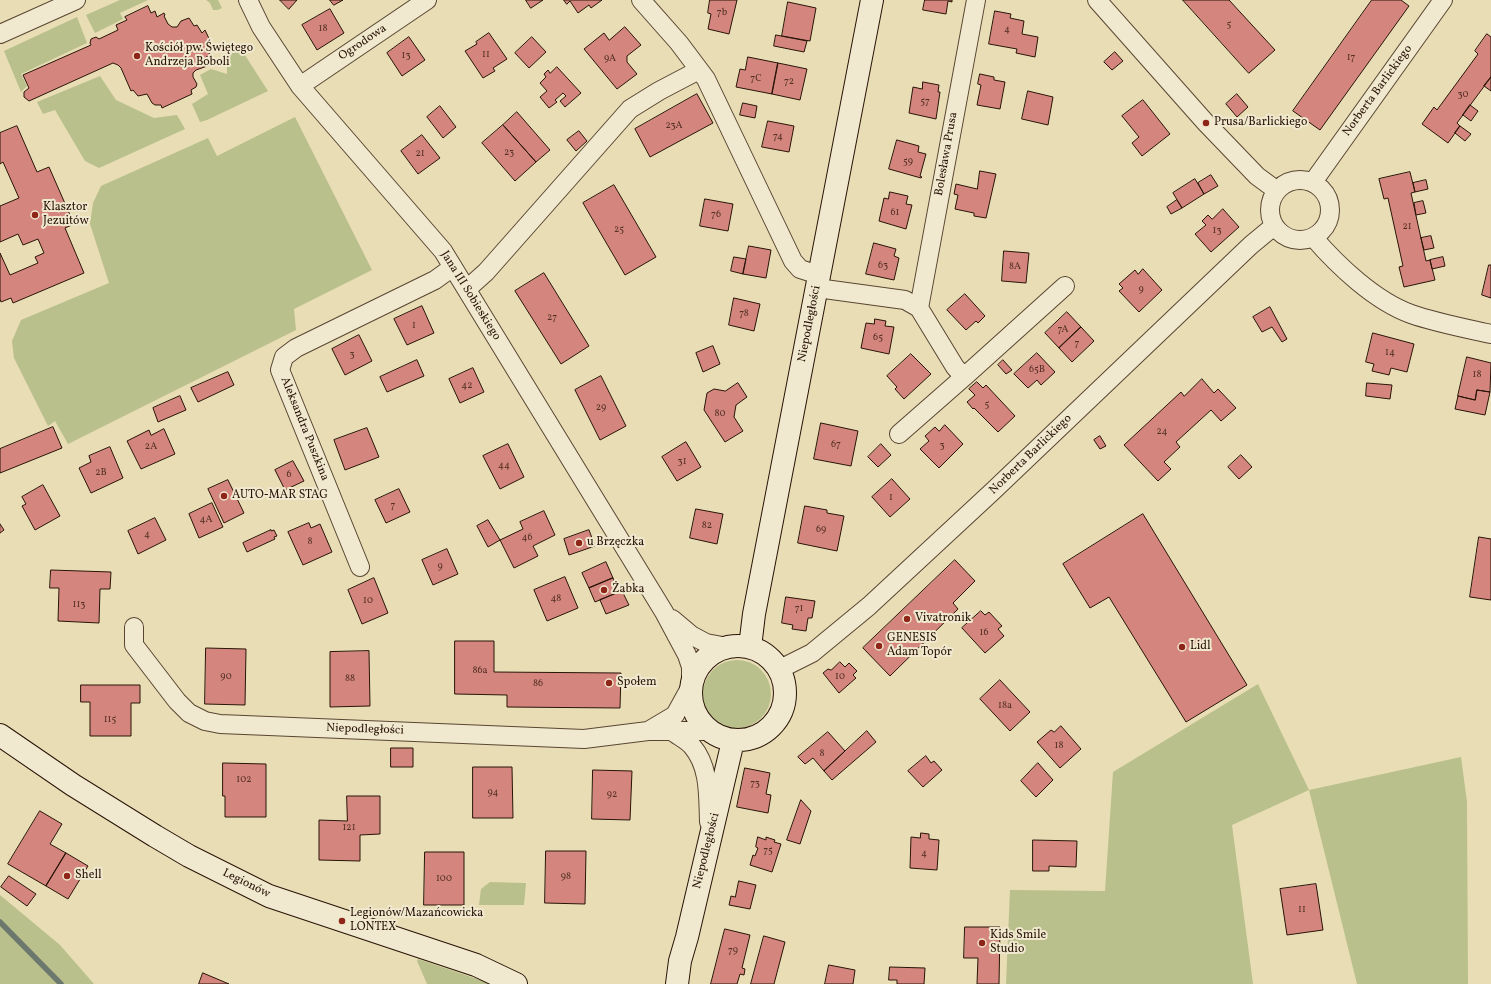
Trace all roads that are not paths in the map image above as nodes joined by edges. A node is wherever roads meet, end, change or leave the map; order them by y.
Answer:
1 (76, 0) edge
2 (248, 0) edge
3 (427, 0) edge
4 (641, 0) edge
5 (872, 0) edge
6 (976, 0) edge
7 (1097, 0) edge
8 (1443, 0) edge
9 (0, 34) edge
10 (699, 70) junction
11 (300, 86) junction
12 (1313, 182) junction
13 (1276, 190) junction
14 (1274, 226) junction
15 (1313, 237) junction
16 (453, 267) junction
17 (818, 282) junction
18 (1065, 286) dead end
19 (467, 289) junction
20 (919, 308) junction
21 (1491, 334) edge
22 (964, 377) junction
23 (899, 434) dead end
24 (360, 567) dead end
25 (664, 612) junction
26 (134, 627) dead end
27 (728, 647) junction
28 (750, 647) junction
29 (778, 670) junction
30 (691, 686) junction
31 (648, 731) junction
32 (672, 731) junction
33 (709, 732) junction
34 (0, 735) edge
35 (733, 741) junction
36 (710, 837) junction
37 (680, 961) junction
38 (516, 984) edge
39 (662, 984) edge
40 (677, 984) edge

1 - 9 street
2 - 11 street, Jana III Sobieskiego
3 - 11 street, Ogrodowa
4 - 10 street
5 - 17 street, Niepodległości
6 - 20 street, Bolesława Prusa
7 - 13 street
8 - 12 street, Norberta Barlickiego
10 - 17 street
10 - 19 street
11 - 16 street, Jana III Sobieskiego
12 - 13 street
12 - 15 street
13 - 14 street
14 - 15 street
14 - 29 street, Norberta Barlickiego
15 - 21 street
16 - 19 street, Jana III Sobieskiego
16 - 24 street, Aleksandra Puszkina
17 - 20 street
17 - 28 street, Niepodległości
18 - 22 street
19 - 25 street, Jana III Sobieskiego
20 - 22 street
22 - 23 street
25 - 27 street, Jana III Sobieskiego
25 - 30 street, Jana III Sobieskiego
26 - 31 street, Niepodległości
27 - 28 street
27 - 30 street
28 - 29 street
29 - 35 street
30 - 31 street, Niepodległości
30 - 33 street
31 - 32 street, Niepodległości
32 - 33 street, Niepodległości
32 - 36 street
33 - 35 street
34 - 38 street, Legionów
35 - 36 street, Niepodległości
36 - 37 street, Niepodległości
37 - 39 street, Niepodległości
37 - 40 street, Niepodległości

